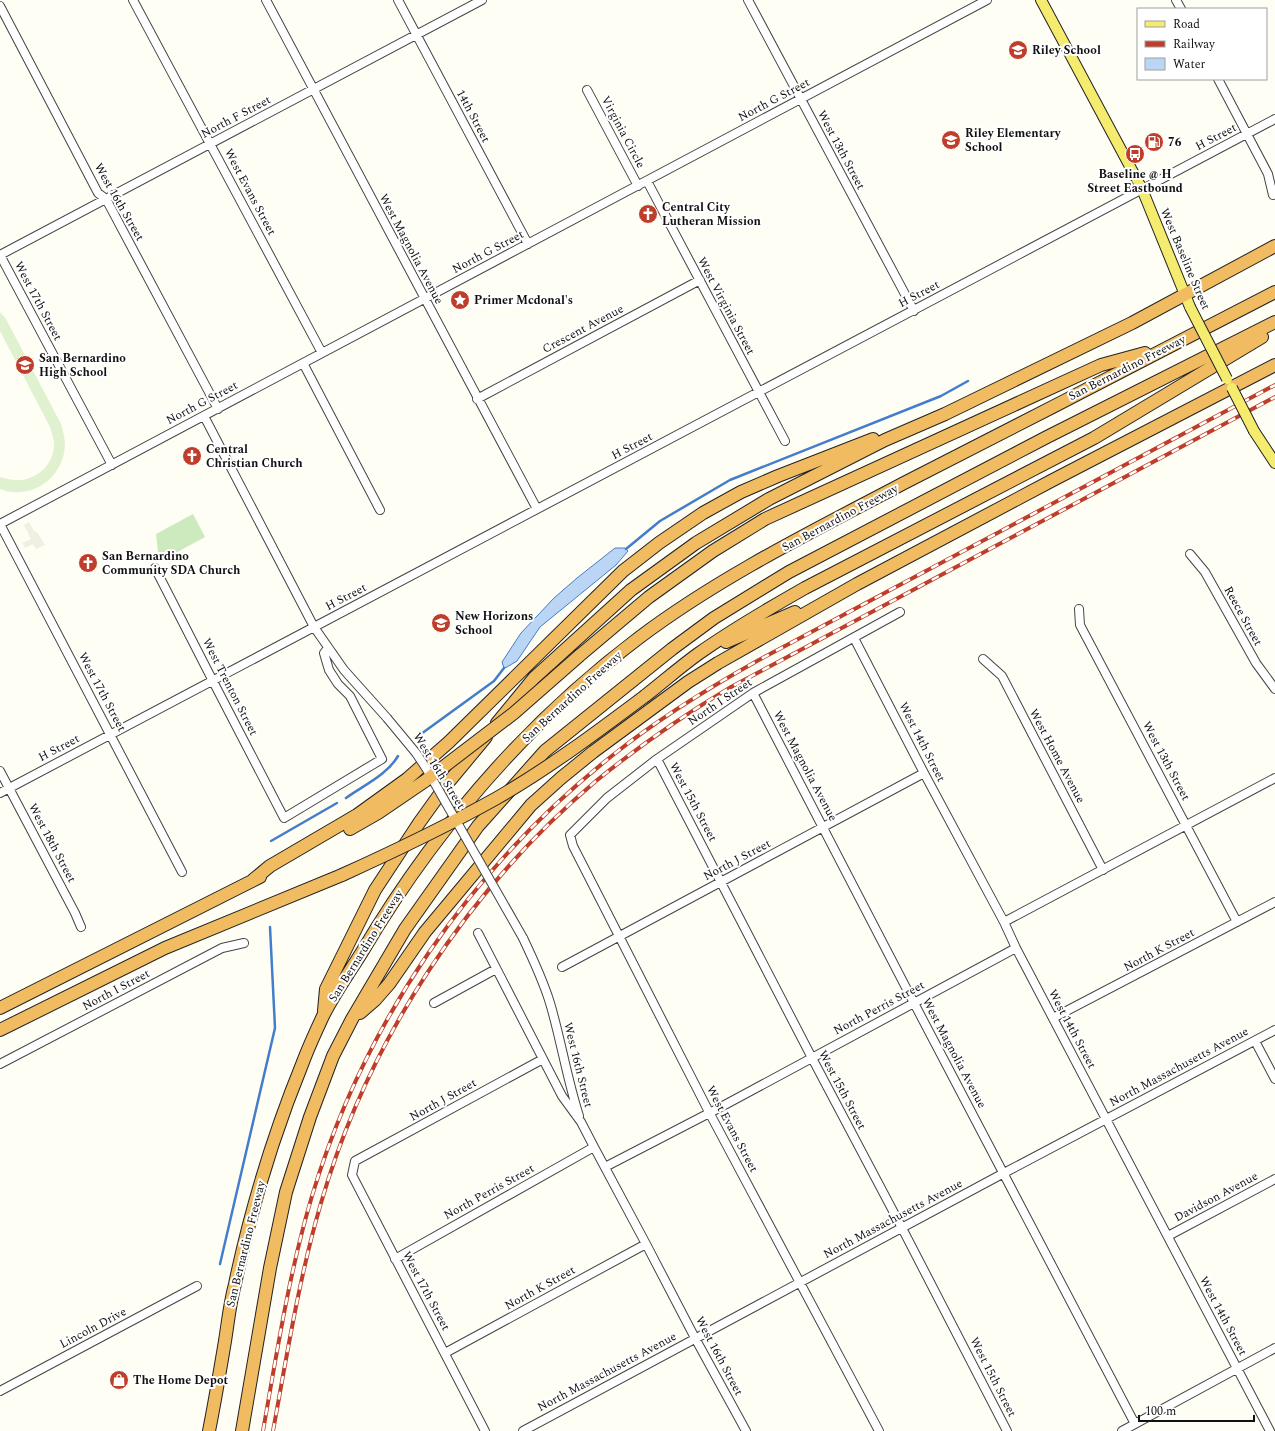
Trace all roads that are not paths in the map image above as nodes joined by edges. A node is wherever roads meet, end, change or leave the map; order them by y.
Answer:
1 (134, 0) edge
2 (266, 0) edge
3 (398, 0) edge
4 (482, 0) edge
5 (748, 0) edge
6 (987, 0) edge
7 (1041, 0) edge
8 (0, 6) edge
9 (416, 35) junction
10 (1219, 80) edge
11 (313, 90) junction
12 (587, 90) dead end
13 (800, 100) junction
14 (1275, 119) edge
15 (1247, 134) junction
16 (210, 144) junction
17 (647, 181) junction
18 (638, 186) junction
19 (1142, 189) junction
20 (1273, 195) dead end
21 (106, 199) junction
22 (528, 244) junction
23 (1275, 246) edge
24 (0, 255) edge
25 (700, 280) junction
26 (1275, 292) edge
27 (1184, 295) junction
28 (424, 299) junction
29 (914, 311) junction
30 (1275, 322) edge
31 (1275, 329) edge
32 (1167, 347) junction
33 (322, 354) junction
34 (303, 363) junction
35 (1275, 365) edge
36 (1232, 388) junction
37 (759, 392) junction
38 (478, 399) junction
39 (218, 409) junction
40 (204, 416) junction
41 (885, 440) junction
42 (785, 441) dead end
43 (1275, 462) edge
44 (112, 465) junction
45 (537, 509) junction
46 (380, 510) dead end
47 (0, 524) edge
48 (1190, 554) dead end
49 (155, 568) dead end
50 (857, 584) junction
51 (1079, 609) dead end
52 (900, 612) dead end
53 (314, 627) junction
54 (854, 638) junction
55 (328, 648) junction
56 (697, 655) junction
57 (983, 659) dead end
58 (212, 681) junction
59 (1275, 689) edge
60 (753, 693) junction
61 (111, 734) junction
62 (657, 759) junction
63 (0, 771) edge
64 (924, 773) junction
65 (1275, 778) edge
66 (9, 788) junction
67 (0, 792) edge
68 (1187, 825) junction
69 (824, 827) junction
70 (570, 835) joint
71 (1104, 870) junction
72 (182, 872) dead end
73 (253, 880) junction
74 (721, 882) junction
75 (1275, 902) edge
76 (1004, 922) junction
77 (1237, 922) junction
78 (81, 927) dead end
79 (478, 934) dead end
80 (619, 937) junction
81 (244, 943) dead end
82 (1016, 948) junction
83 (562, 967) dead end
84 (496, 969) junction
85 (434, 1003) dead end
86 (914, 1003) junction
87 (0, 1008) edge
88 (324, 1014) junction
89 (1053, 1018) junction
90 (352, 1019) junction
91 (0, 1030) edge
92 (1275, 1030) edge
93 (1255, 1041) junction
94 (812, 1058) junction
95 (543, 1059) junction
96 (0, 1064) edge
97 (1275, 1079) edge
98 (709, 1112) junction
99 (1106, 1120) junction
100 (581, 1122) junction
101 (594, 1147) junction
102 (355, 1161) joint
103 (605, 1167) junction
104 (1004, 1173) junction
105 (1275, 1180) edge
106 (902, 1228) junction
107 (1168, 1236) junction
108 (646, 1244) junction
109 (395, 1258) junction
110 (800, 1284) junction
111 (198, 1286) dead end
112 (695, 1338) junction
113 (1275, 1348) edge
114 (445, 1353) junction
115 (1238, 1369) junction
116 (0, 1391) edge
117 (1135, 1424) junction
118 (209, 1431) edge
119 (242, 1431) edge
120 (485, 1431) edge
121 (523, 1431) edge
122 (746, 1431) edge
123 (879, 1431) edge
124 (1007, 1431) edge
125 (1122, 1431) edge
126 (1270, 1431) edge

1 - 16 street, West Evans Street
2 - 11 street, West Magnolia Avenue
3 - 9 street, 14th Street
4 - 9 street, North F Street
5 - 13 street, West 13th Street
6 - 13 street, North G Street
7 - 19 main road, West Baseline Street
8 - 21 street, West 16th Street
9 - 11 street, North F Street
9 - 22 street, 14th Street
10 - 15 street
11 - 16 street, North F Street
11 - 28 street, West Magnolia Avenue
12 - 18 street, Virginia Circle
13 - 17 street, North G Street
13 - 29 street, West 13th Street
14 - 15 street, H Street
15 - 19 street, H Street
15 - 20 street
16 - 21 street, North F Street
16 - 33 street, West Evans Street
17 - 18 street, North G Street
17 - 25 street, West Virginia Street
18 - 22 street, North G Street
19 - 27 main road, West Baseline Street
19 - 29 street, H Street
21 - 24 street, North F Street
21 - 39 street, West 16th Street
22 - 28 street, North G Street
23 - 27 highway
24 - 44 street, West 17th Street
25 - 37 street, West Virginia Street
25 - 38 street, Crescent Avenue
26 - 32 highway, San Bernardino Freeway
27 - 36 main road, West Baseline Street, bridge
27 - 41 highway
28 - 33 street, North G Street
28 - 38 street, West Magnolia Avenue
29 - 37 street, H Street
30 - 90 highway, San Bernardino Freeway
31 - 56 highway
32 - 73 highway, bridge
32 - 88 highway, San Bernardino Freeway
33 - 34 street, North G Street
34 - 39 street, North G Street
34 - 46 street
35 - 36 highway
36 - 43 main road, West Baseline Street, bridge
36 - 50 highway
37 - 42 street, West Virginia Street
37 - 45 street, H Street
38 - 45 street, West Magnolia Avenue
39 - 40 street, North G Street
40 - 44 street, North G Street
40 - 53 street, West 16th Street
41 - 73 highway
41 - 88 highway
44 - 47 street, North G Street
45 - 53 street, H Street
47 - 61 street, West 17th Street
48 - 59 street, Reece Street
49 - 58 street, West Trenton Street
50 - 56 highway
50 - 90 highway
51 - 68 street, West 13th Street
52 - 54 street, North I Street
53 - 55 street, West 16th Street
53 - 58 street, H Street
54 - 60 street, North I Street
54 - 64 street, West 14th Street
55 - 58 street, West Trenton Street
55 - 100 street, West 16th Street, bridge
56 - 91 highway, bridge
57 - 71 street, West Home Avenue
58 - 61 street, H Street
60 - 62 street, North I Street
60 - 69 street, West Magnolia Avenue
61 - 66 street, H Street
61 - 72 street, West 17th Street
62 - 70 street, North I Street
62 - 74 street, West 15th Street
63 - 66 street, West 18th Street
64 - 69 street, North J Street
64 - 76 street, West 14th Street
65 - 68 street
66 - 67 street, H Street
66 - 78 street, West 18th Street
68 - 71 street
68 - 77 street, West 13th Street
69 - 74 street, North J Street
69 - 86 street, West Magnolia Avenue
70 - 80 street, West Evans Street
71 - 76 street
73 - 87 highway
74 - 80 street, North J Street
74 - 94 street, West 15th Street
75 - 77 street, North K Street
76 - 82 street, West 14th Street
77 - 89 street, North K Street
79 - 84 street, West 16th Street
80 - 83 street, North J Street
80 - 98 street, West Evans Street
81 - 96 street, North I Street
82 - 86 street, North Perris Street
82 - 89 street, West 14th Street
84 - 85 street
84 - 95 street, West 16th Street
86 - 94 street, North Perris Street
86 - 104 street, West Magnolia Avenue
88 - 118 highway, San Bernardino Freeway
89 - 99 street, West 14th Street
90 - 119 highway, San Bernardino Freeway
92 - 93 street, North Massachusetts Avenue
93 - 97 street
93 - 99 street, North Massachusetts Avenue
94 - 98 street, North Perris Street
94 - 106 street, West 15th Street
95 - 100 street, West 16th Street
95 - 102 street, North J Street
98 - 103 street, North Perris Street
98 - 110 street, West Evans Street
99 - 104 street, North Massachusetts Avenue
99 - 107 street, West 14th Street
100 - 101 street, West 16th Street
101 - 103 street, West 16th Street
101 - 109 street, North Perris Street
102 - 109 street, West 17th Street
103 - 108 street, West 16th Street
104 - 106 street, North Massachusetts Avenue
104 - 117 street, West Magnolia Avenue
105 - 107 street, Davidson Avenue
106 - 110 street, North Massachusetts Avenue
106 - 124 street, West 15th Street
107 - 115 street, West 14th Street
108 - 112 street, West 16th Street
108 - 114 street, North K Street
109 - 114 street, West 17th Street
110 - 112 street, North Massachusetts Avenue
110 - 123 street, West Evans Street
111 - 116 street, Lincoln Drive
112 - 121 street, North Massachusetts Avenue
112 - 122 street, West 16th Street
113 - 115 street
114 - 120 street, West 17th Street
115 - 117 street
115 - 126 street, West 14th Street
117 - 125 street

